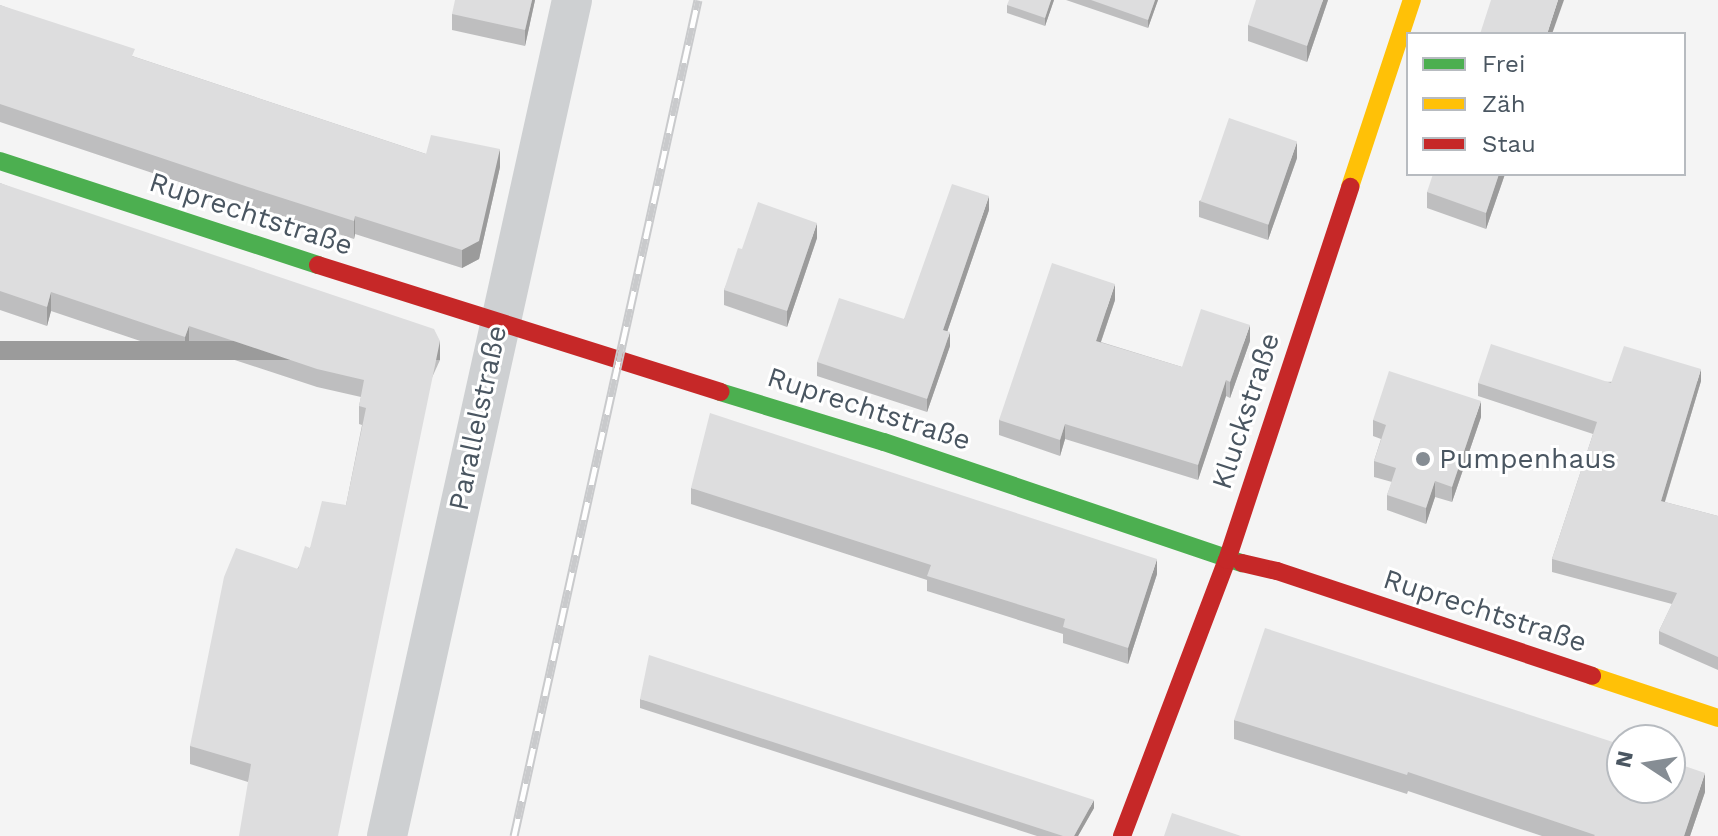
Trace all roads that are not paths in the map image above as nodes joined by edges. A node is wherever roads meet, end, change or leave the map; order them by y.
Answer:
1 (572, 0) edge
2 (1412, 0) edge
3 (0, 161) edge
4 (498, 324) junction
5 (1227, 560) junction
6 (1718, 718) edge
7 (387, 836) edge
8 (1122, 836) edge

1 - 4 street, Parallelstraße
2 - 5 street, Kluckstraße
3 - 4 street, Ruprechtstraße
4 - 5 street, Ruprechtstraße
4 - 7 street, Parallelstraße
5 - 6 street, Ruprechtstraße
5 - 8 street, Kluckstraße

